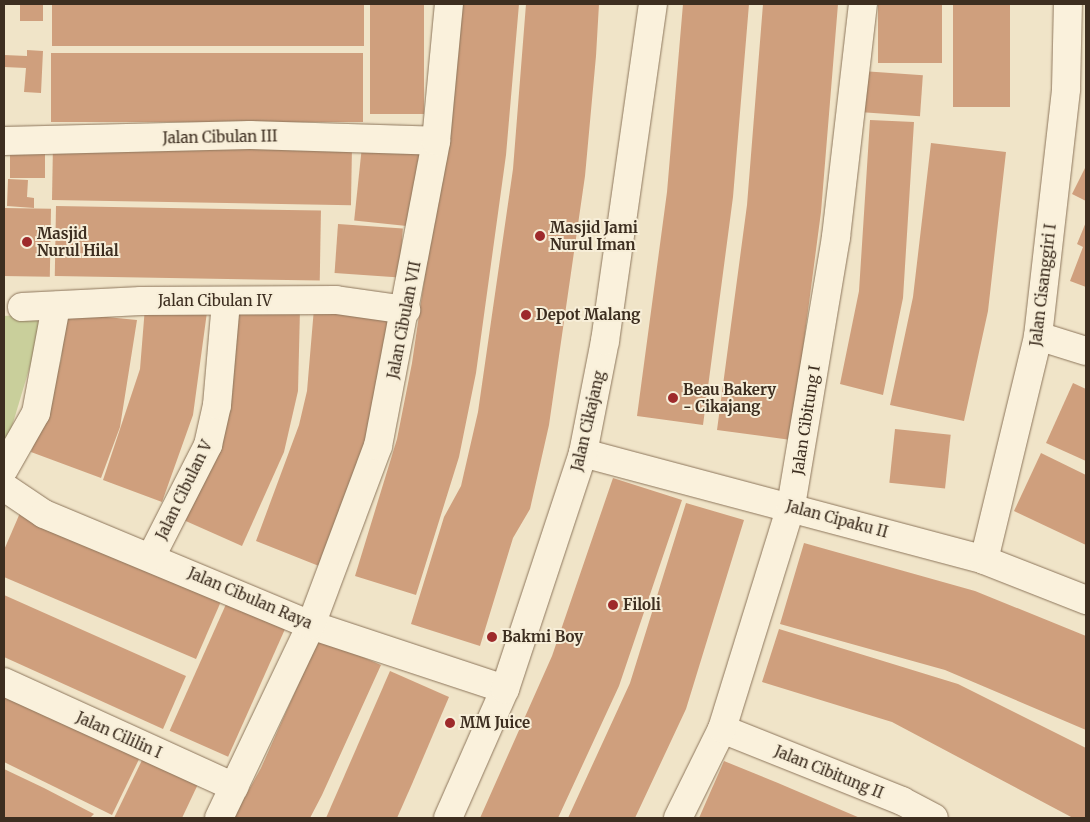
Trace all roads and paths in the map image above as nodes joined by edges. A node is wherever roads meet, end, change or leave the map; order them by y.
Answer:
1 (449, 4) edge
2 (653, 4) edge
3 (863, 4) edge
4 (1068, 4) edge
5 (1076, 93) edge
6 (4, 141) edge
7 (436, 141) junction
8 (226, 303) junction
9 (56, 306) junction
10 (22, 307) dead end
11 (406, 310) junction
12 (1038, 336) junction
13 (1086, 351) edge
14 (584, 453) junction
15 (4, 469) edge
16 (4, 487) edge
17 (791, 506) junction
18 (151, 557) junction
19 (984, 560) junction
20 (1086, 600) edge
21 (311, 625) junction
22 (4, 682) edge
23 (505, 689) junction
24 (722, 729) junction
25 (234, 787) junction
26 (219, 818) edge
27 (448, 818) edge
28 (678, 818) edge
29 (934, 818) edge

1 - 7 street, Jalan Cibulan VII
2 - 14 street, Jalan Cikajang
3 - 17 street, Jalan Cibitung I
4 - 5 street, Jalan Cisanggiri I
5 - 12 street, Jalan Cisanggiri I
6 - 7 street, Jalan Cibulan III
7 - 11 street, Jalan Cibulan VII
8 - 9 street, Jalan Cibulan IV
8 - 11 street, Jalan Cibulan IV
8 - 18 street, Jalan Cibulan V
9 - 10 street, Jalan Cibulan IV
9 - 15 street
11 - 21 street, Jalan Cibulan VII
12 - 13 street
12 - 19 street, Jalan Cisanggiri I
14 - 17 street, Jalan Cipaku II
14 - 23 street, Jalan Cikajang
16 - 18 street, Jalan Cibulan Raya
17 - 19 street, Jalan Cipaku II
17 - 24 street, Jalan Cibitung I
18 - 21 street, Jalan Cibulan Raya
19 - 20 street, Jalan Cipaku II
21 - 23 street, Jalan Cibulan Raya
21 - 25 street, Jalan Cibulan VII
22 - 25 street, Jalan Cililin I
23 - 27 street, Jalan Cikajang
24 - 28 street, Jalan Cibitung I
24 - 29 street, Jalan Cibitung II
25 - 26 street, Jalan Cibulan VII

